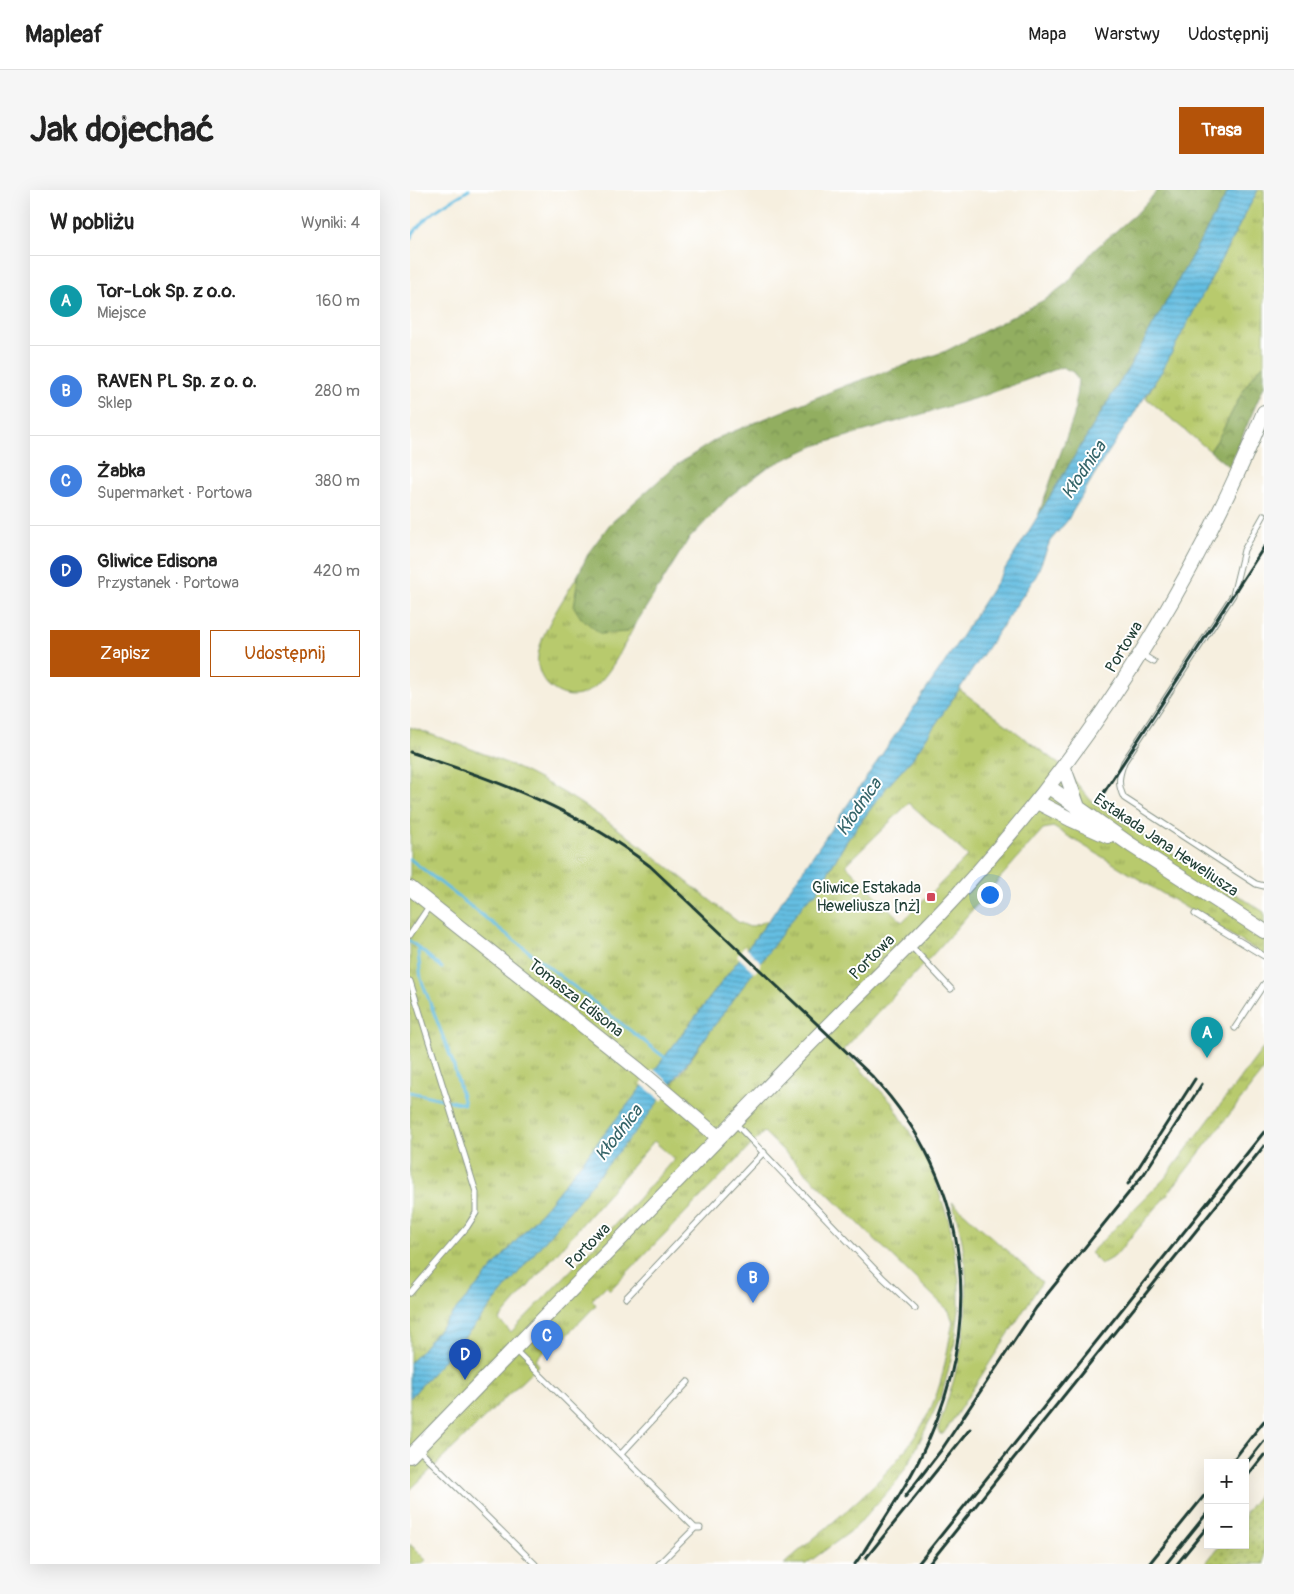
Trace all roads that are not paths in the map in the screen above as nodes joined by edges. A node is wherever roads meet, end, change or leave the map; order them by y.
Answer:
1 (1263, 417) edge
2 (1264, 515) edge
3 (1141, 654) junction
4 (1154, 662) dead end
5 (1064, 768) junction
6 (1049, 787) junction
7 (1037, 802) junction
8 (1078, 806) junction
9 (1131, 845) junction
10 (1264, 886) edge
11 (410, 888) edge
12 (430, 904) junction
13 (1195, 914) dead end
14 (1264, 930) edge
15 (410, 935) edge
16 (909, 944) junction
17 (1264, 956) edge
18 (410, 981) edge
19 (1264, 984) edge
20 (951, 989) dead end
21 (1235, 1028) dead end
22 (734, 1122) junction
23 (718, 1138) junction
24 (764, 1152) junction
25 (410, 1293) edge
26 (626, 1298) dead end
27 (915, 1308) dead end
28 (514, 1348) junction
29 (688, 1382) dead end
30 (414, 1453) edge
31 (621, 1454) junction
32 (535, 1564) edge
33 (659, 1564) edge

1 - 3 street, Portowa
2 - 10 lane
3 - 4 lane
3 - 5 street, Portowa
5 - 6 street, Portowa
5 - 8 street
6 - 7 street, Portowa
6 - 8 street, Estakada Jana Heweliusza
7 - 9 street
7 - 16 street, Portowa
8 - 9 street, Estakada Jana Heweliusza
9 - 14 street, Estakada Jana Heweliusza
11 - 12 street, Tomasza Edisona
12 - 15 lane
12 - 23 street, Tomasza Edisona
13 - 17 lane
16 - 20 lane
16 - 22 street, Portowa
18 - 25 lane
19 - 21 lane
22 - 23 street, Portowa
22 - 24 lane
23 - 28 street, Portowa
24 - 26 lane
24 - 27 lane
28 - 30 street, Portowa
28 - 31 lane
29 - 31 lane
30 - 32 lane
31 - 33 lane

